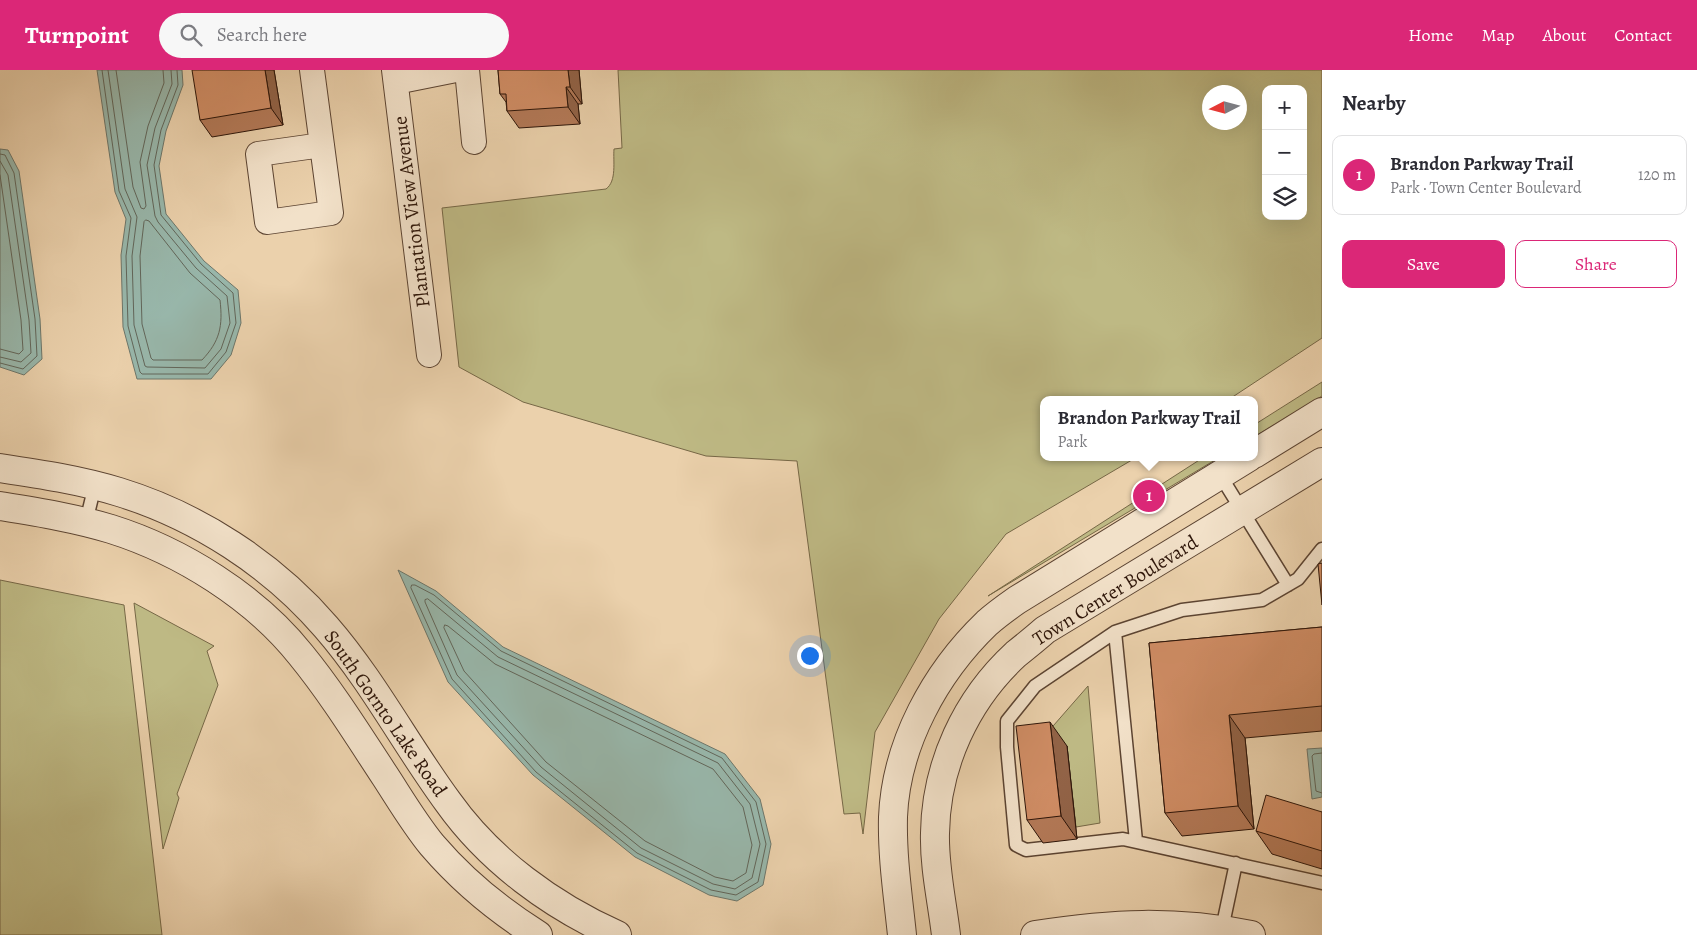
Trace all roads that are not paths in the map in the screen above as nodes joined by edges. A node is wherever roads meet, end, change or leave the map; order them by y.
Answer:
1 (312, 70) edge
2 (456, 70) edge
3 (467, 70) edge
4 (395, 76) edge
5 (474, 142) dead end
6 (322, 146) dead end
7 (428, 355) dead end
8 (1322, 412) edge
9 (1258, 452) edge
10 (1242, 461) edge
11 (1322, 462) edge
12 (0, 468) edge
13 (1220, 475) junction
14 (95, 485) junction
15 (0, 506) edge
16 (1242, 510) junction
17 (86, 522) junction
18 (1322, 549) edge
19 (1288, 585) junction
20 (1115, 632) junction
21 (1136, 841) junction
22 (1236, 864) junction
23 (1322, 883) edge
24 (1222, 930) junction
25 (538, 935) edge
26 (617, 935) edge
27 (902, 935) edge
28 (946, 935) edge
29 (1035, 935) edge
30 (1251, 935) edge

1 - 6 street
2 - 4 street
3 - 5 street
4 - 7 street, Plantation View Avenue
8 - 9 street
10 - 13 street
11 - 16 street, Town Center Boulevard
12 - 14 street, South Gornto Lake Road
13 - 16 lane
13 - 27 street
14 - 17 lane
14 - 26 street, South Gornto Lake Road
15 - 17 street, South Gornto Lake Road
16 - 19 lane
16 - 28 street, Town Center Boulevard
17 - 25 street, South Gornto Lake Road
18 - 19 lane
19 - 20 lane
20 - 21 lane
20 - 21 lane
21 - 22 lane
22 - 23 lane
22 - 24 lane
24 - 29 street
24 - 30 street

